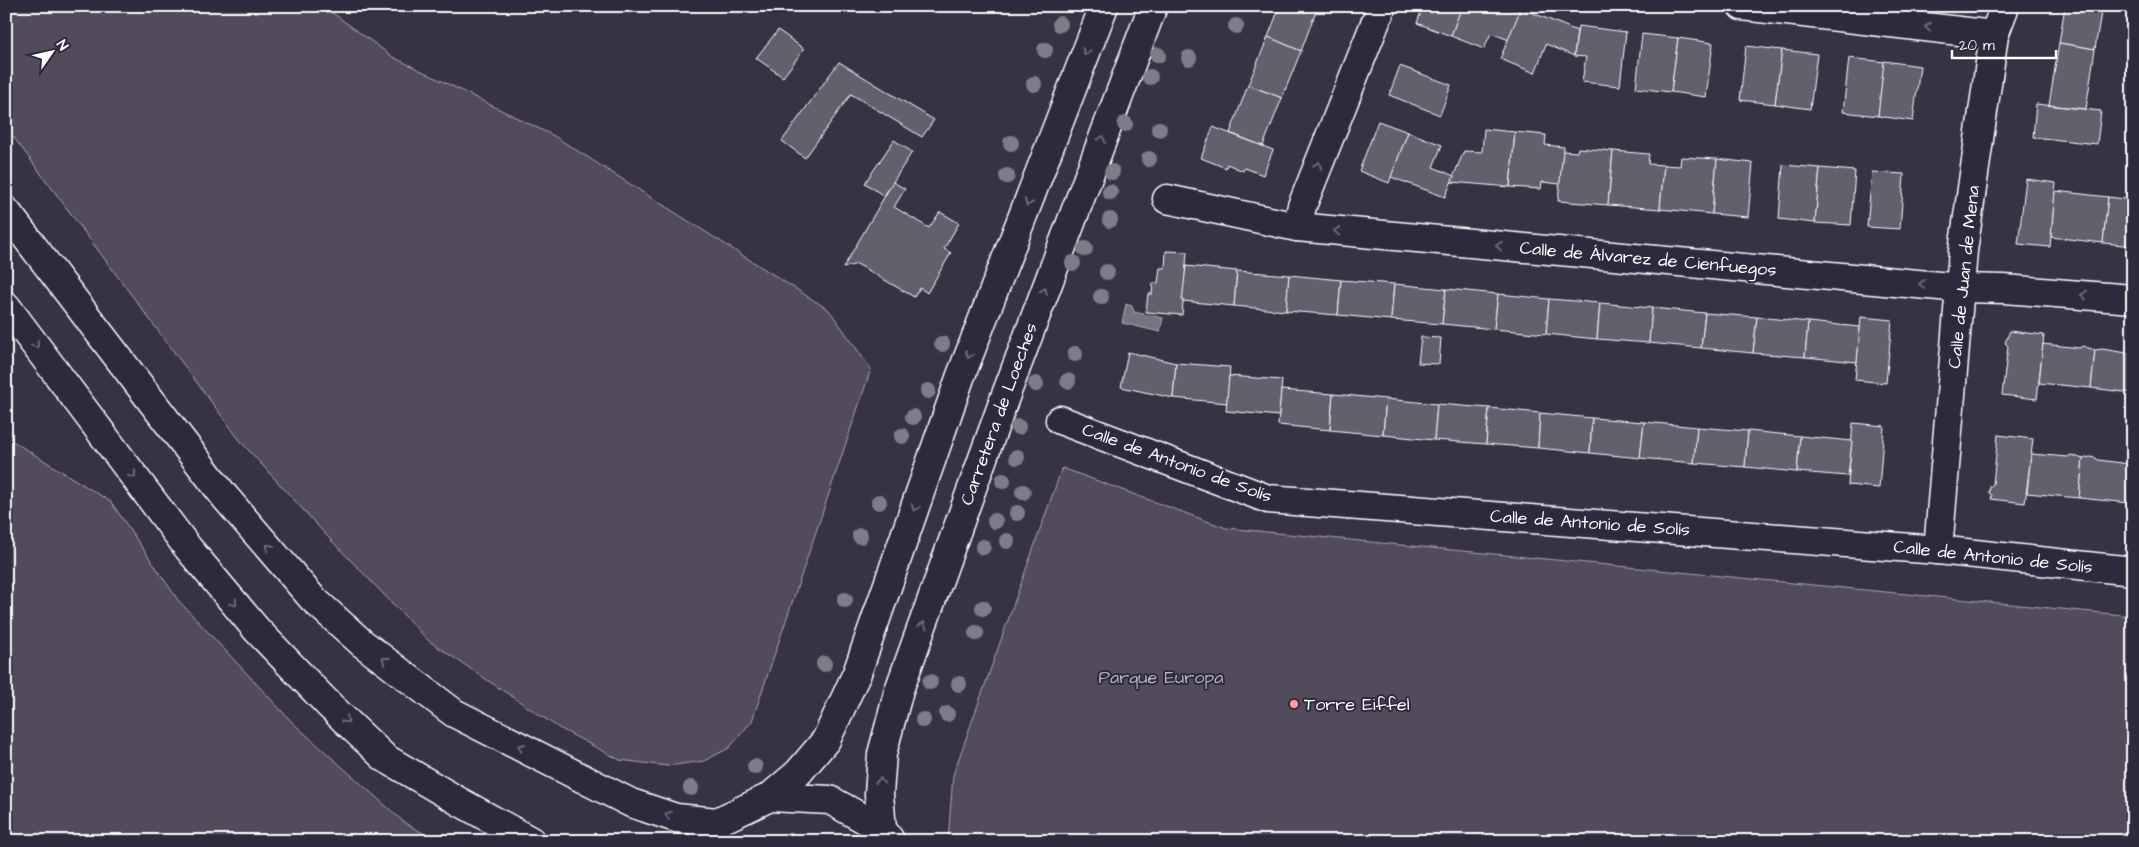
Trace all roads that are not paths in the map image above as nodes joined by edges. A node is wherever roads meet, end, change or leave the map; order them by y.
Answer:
1 (1104, 6) edge
2 (1152, 6) edge
3 (1382, 6) edge
4 (1742, 6) edge
5 (2006, 6) edge
6 (1994, 35) junction
7 (1167, 199) dead end
8 (6, 211) edge
9 (1297, 227) junction
10 (1961, 288) junction
11 (2133, 299) edge
12 (6, 306) edge
13 (1060, 420) dead end
14 (1938, 550) junction
15 (2133, 571) edge
16 (770, 797) junction
17 (709, 831) edge
18 (886, 835) edge
19 (531, 841) edge

1 -> 16 main road
18 -> 2 main road, Carretera de Loeches
9 -> 3 main road
6 -> 4 main road
5 - 6 main road, Calle de Juan de Mena
6 - 10 main road, Calle de Juan de Mena
7 - 9 main road, Calle de Álvarez de Cienfuegos
17 -> 8 main road
10 -> 9 main road, Calle de Álvarez de Cienfuegos
11 -> 10 main road, Calle de Álvarez de Cienfuegos
10 - 14 main road, Calle de Juan de Mena
12 -> 19 main road
13 - 14 main road, Calle de Antonio de Solís
14 - 15 main road, Calle de Antonio de Solís
16 - 17 main road
16 - 18 main road

